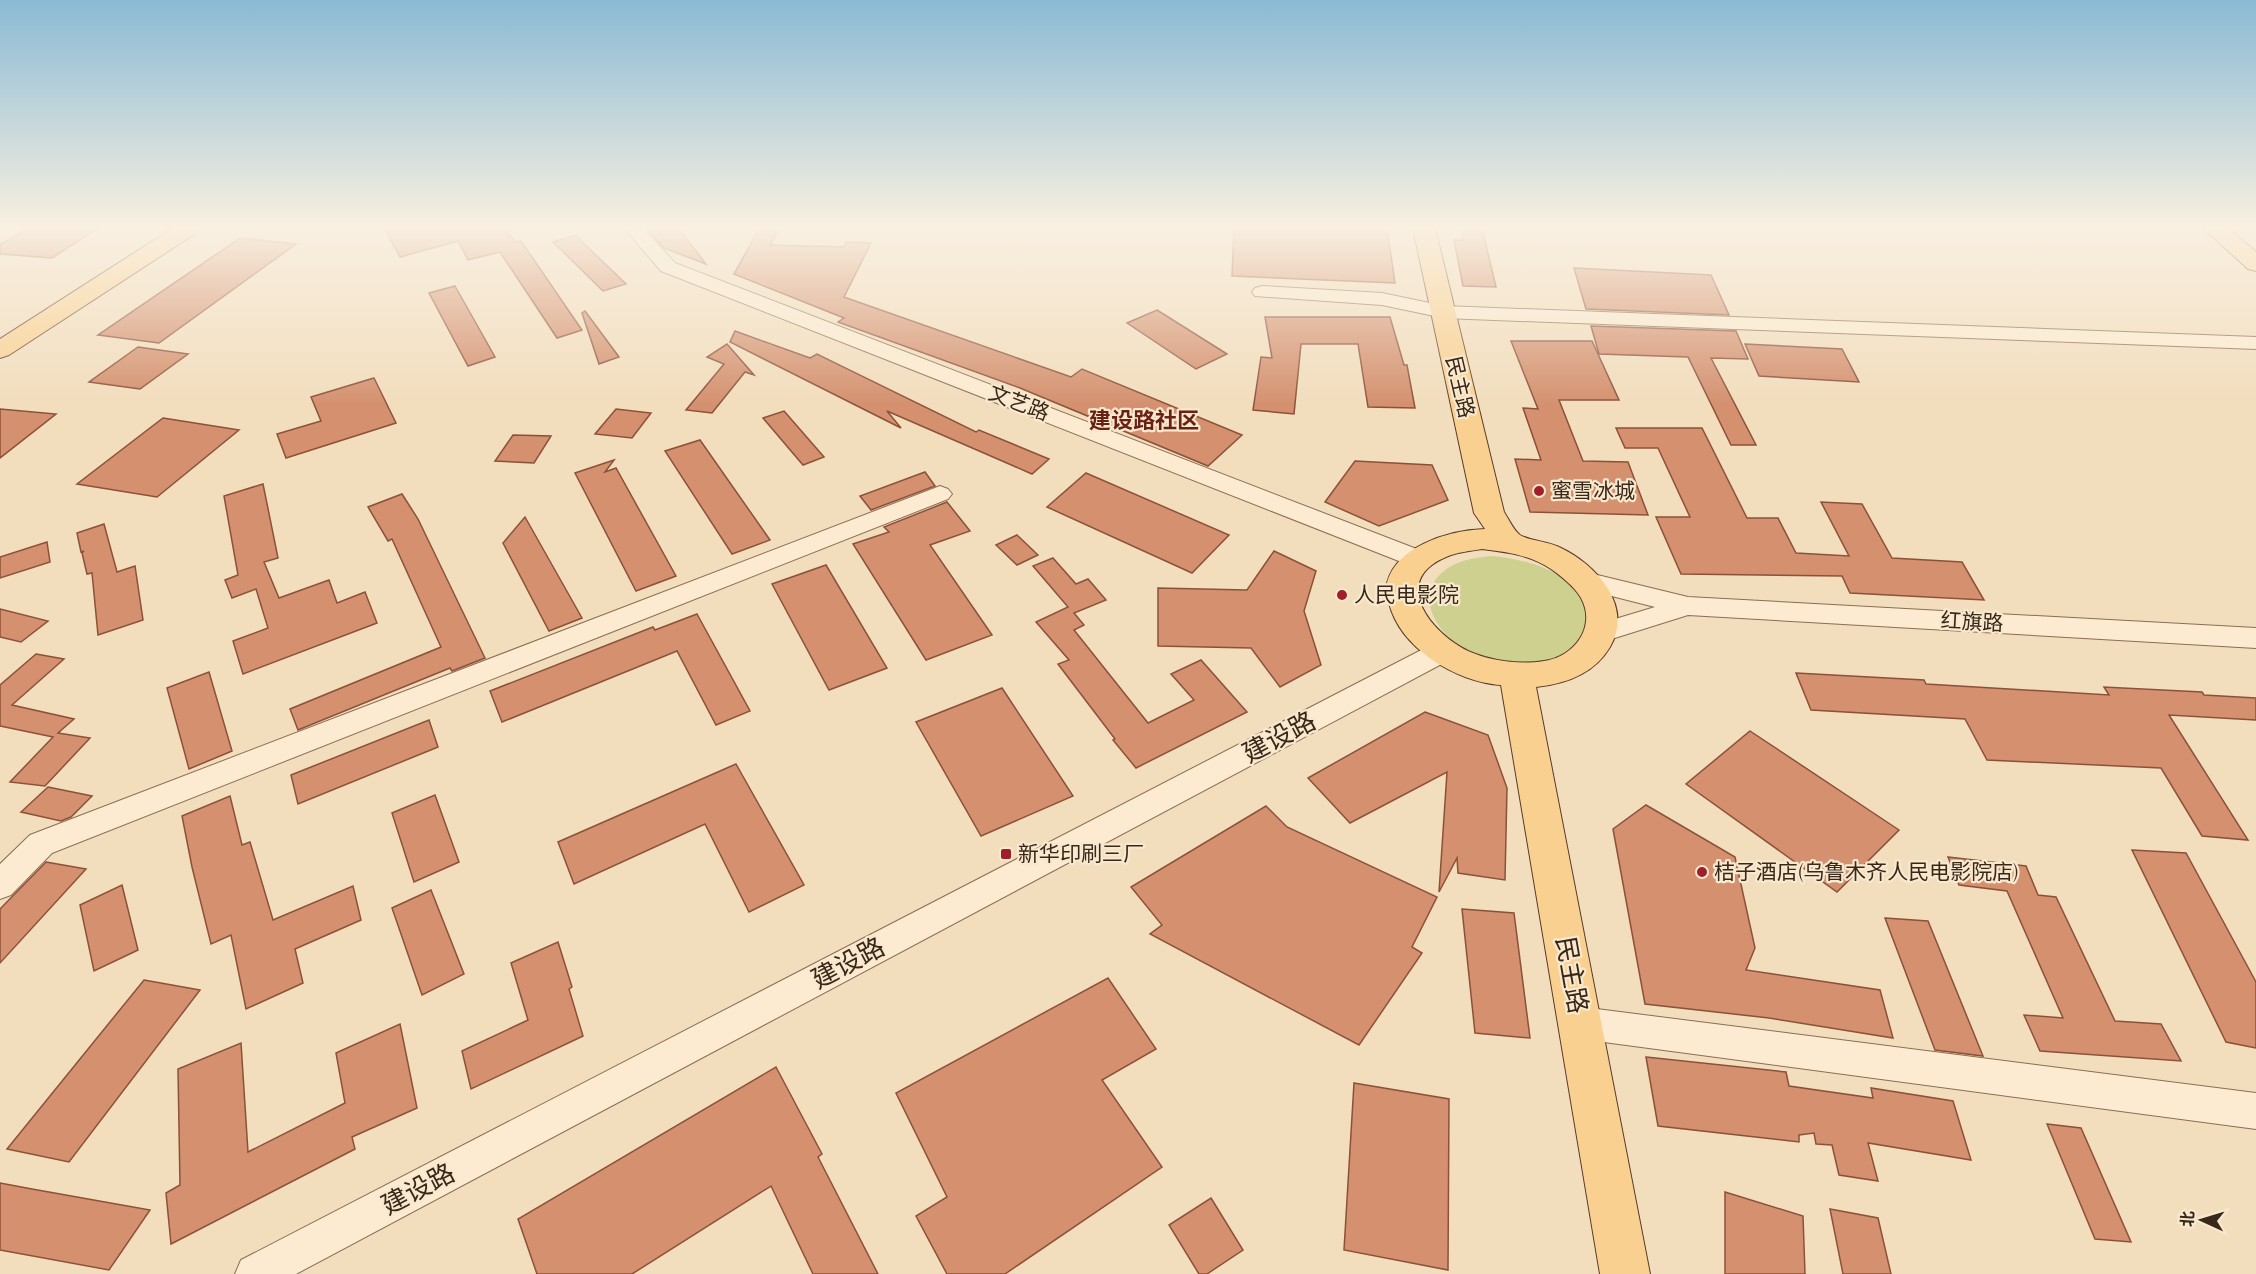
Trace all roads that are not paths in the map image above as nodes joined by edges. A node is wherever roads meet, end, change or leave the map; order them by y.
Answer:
1 (63, 287) edge
2 (96, 287) edge
3 (721, 287) edge
4 (1438, 287) edge
5 (1262, 292) dead end
6 (1444, 312) junction
7 (0, 328) edge
8 (2256, 343) edge
9 (0, 350) edge
10 (940, 494) dead end
11 (1508, 541) junction
12 (1418, 559) junction
13 (1585, 581) junction
14 (1688, 606) junction
15 (1602, 633) junction
16 (2256, 638) edge
17 (1441, 652) junction
18 (1517, 676) junction
19 (0, 885) edge
20 (1581, 1023) junction
21 (2256, 1111) edge
22 (255, 1274) edge
23 (1625, 1274) edge

1 - 7 main road
2 - 9 main road
3 - 12 street, 文艺路
4 - 6 main road, 民主路
5 - 6 street
6 - 8 street
6 - 11 main road, 民主路
10 - 19 street
11 - 12 main road
11 - 13 main road
12 - 17 main road
13 - 14 street
13 - 15 main road
14 - 15 street
14 - 16 street, 红旗路
15 - 18 main road
17 - 18 main road
17 - 22 street, 建设路
18 - 20 main road, 民主路
20 - 21 street
20 - 23 main road, 民主路

